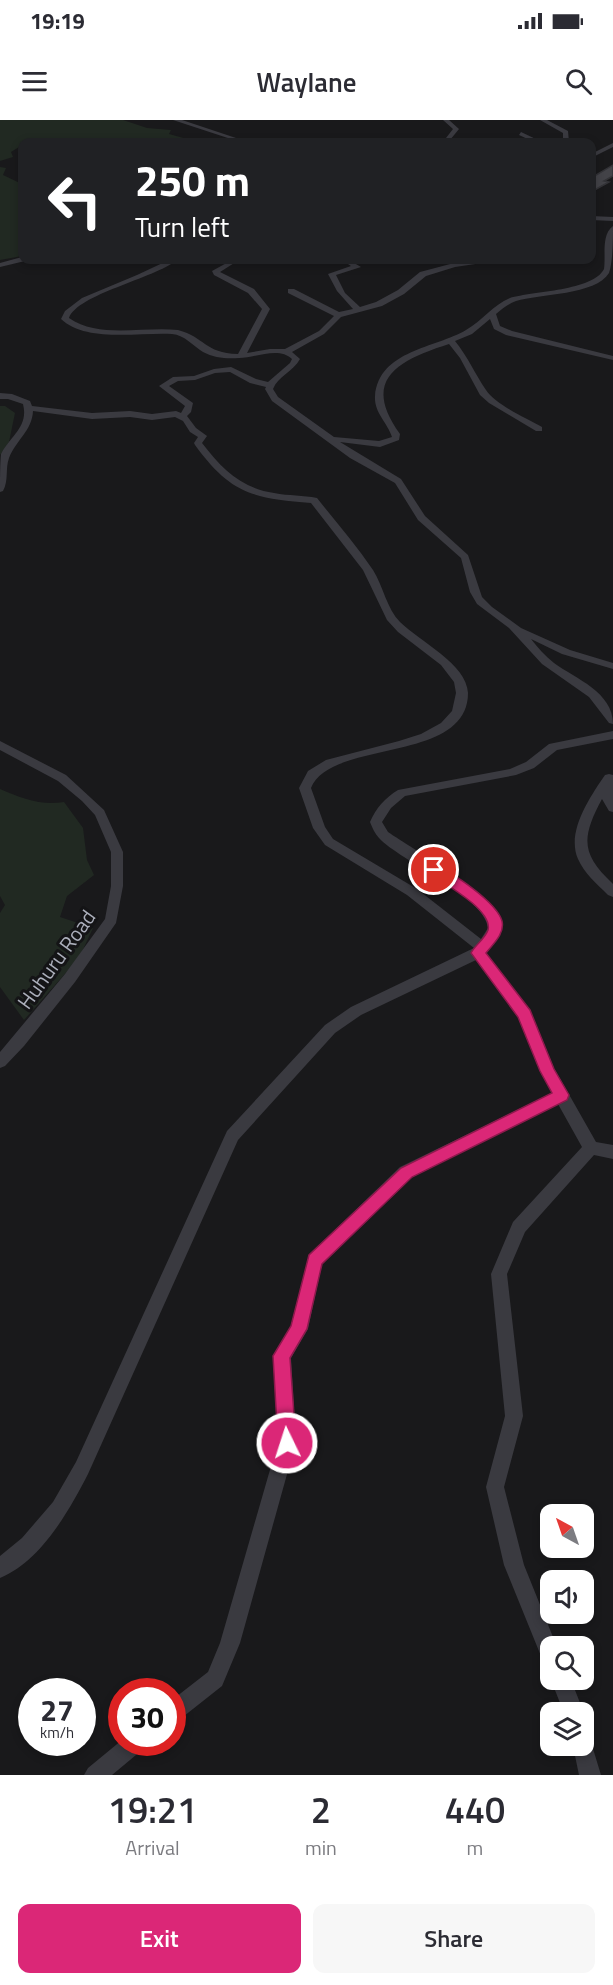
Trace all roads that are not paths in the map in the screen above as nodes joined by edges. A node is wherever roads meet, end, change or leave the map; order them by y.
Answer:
1 (176, 120) edge
2 (446, 120) edge
3 (543, 120) edge
4 (521, 134) dead end
5 (232, 138) edge
6 (449, 138) edge
7 (530, 138) edge
8 (566, 138) edge
9 (611, 149) edge
10 (596, 154) edge
11 (596, 218) edge
12 (613, 219) edge
13 (613, 228) edge
14 (18, 260) edge
15 (613, 263) edge
16 (165, 264) edge
17 (229, 264) edge
18 (352, 264) edge
19 (460, 264) edge
20 (0, 265) edge
21 (609, 275) edge
22 (291, 291) dead end
23 (360, 310) junction
24 (492, 313) junction
25 (338, 315) junction
26 (450, 340) junction
27 (287, 351) junction
28 (241, 356) junction
29 (613, 358) edge
30 (270, 385) junction
31 (0, 396) edge
32 (29, 408) junction
33 (181, 417) junction
34 (539, 429) dead end
35 (332, 439) junction
36 (0, 489) edge
37 (513, 626) junction
38 (613, 666) edge
39 (613, 720) edge
40 (613, 735) edge
41 (0, 745) edge
42 (611, 775) edge
43 (613, 808) edge
44 (613, 892) edge
45 (480, 950) junction
46 (0, 1062) edge
47 (562, 1095) junction
48 (591, 1148) junction
49 (613, 1152) edge
50 (0, 1568) edge
51 (543, 1636) edge
52 (186, 1702) edge
53 (119, 1756) edge
54 (585, 1756) edge
55 (95, 1775) edge
56 (590, 1775) edge

1 - 5 street
2 - 6 street
3 - 8 street
4 - 7 street
9 - 10 street
11 - 12 street
13 - 15 street
14 - 20 street
15 - 21 street
16 - 28 street
17 - 28 street
18 - 23 street
19 - 23 street
21 - 24 street
22 - 25 street
23 - 25 street
24 - 26 street
24 - 29 street
25 - 27 street
26 - 34 street
26 - 35 street
27 - 28 street
27 - 30 street
30 - 33 street
30 - 35 street
31 - 32 street
32 - 33 street
32 - 36 street
33 - 45 street
35 - 37 street
37 - 38 street
37 - 39 street
40 - 45 street
41 - 46 street, Huhuru Road
42 - 43 street
42 - 44 street
45 - 47 street
45 - 50 street
47 - 48 street
47 - 52 street
48 - 49 street
48 - 51 street
53 - 55 street
54 - 56 street

